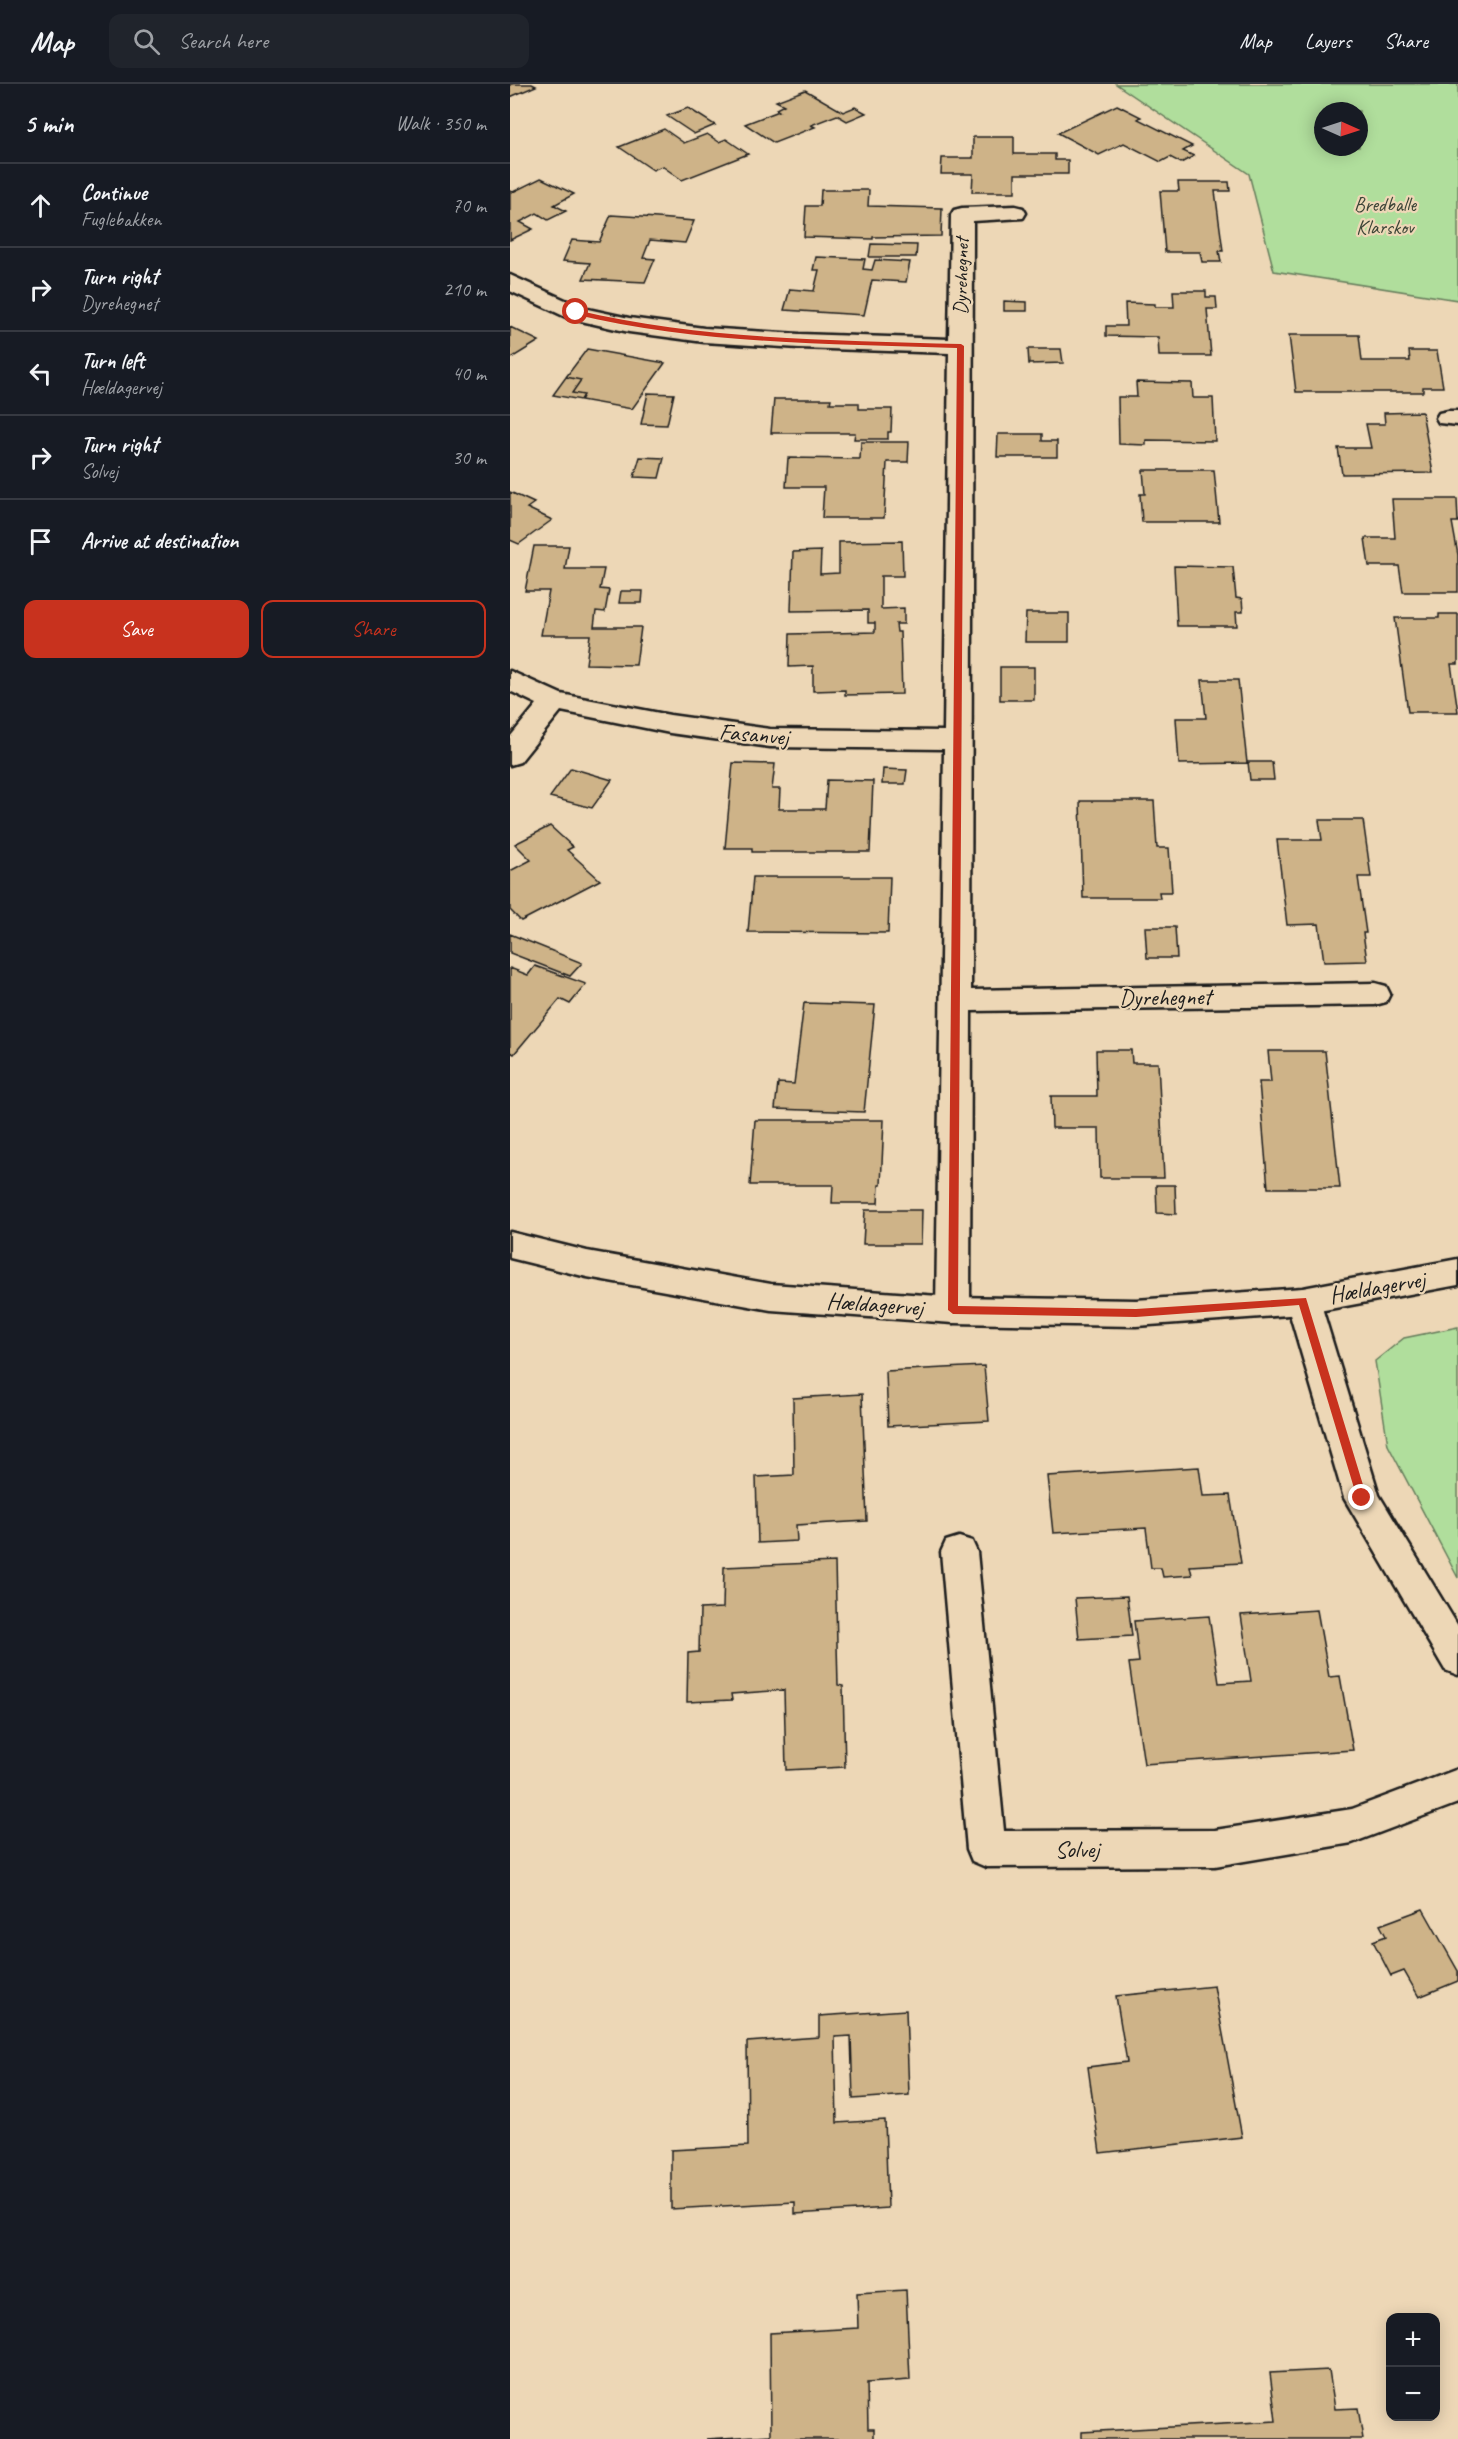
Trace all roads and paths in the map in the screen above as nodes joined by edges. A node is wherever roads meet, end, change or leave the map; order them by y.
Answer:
1 (1015, 213) dead end
2 (510, 282) edge
3 (961, 346) junction
4 (510, 680) edge
5 (554, 701) junction
6 (957, 740) junction
7 (510, 756) edge
8 (1375, 994) dead end
9 (956, 1001) junction
10 (510, 1245) edge
11 (1458, 1272) edge
12 (1303, 1301) junction
13 (953, 1310) junction
14 (959, 1552) dead end
15 (1458, 1659) edge
16 (1458, 1786) edge

1 - 3 street, Dyrehegnet
2 - 3 street
3 - 6 street, Dyrehegnet
4 - 5 street, Fasanvej
5 - 6 street, Fasanvej
5 - 7 street
6 - 9 street, Dyrehegnet
8 - 9 street, Dyrehegnet
9 - 13 street, Dyrehegnet
10 - 13 street, Hældagervej
11 - 12 street, Hældagervej
12 - 13 street, Hældagervej
12 - 15 street
14 - 16 street, Solvej

